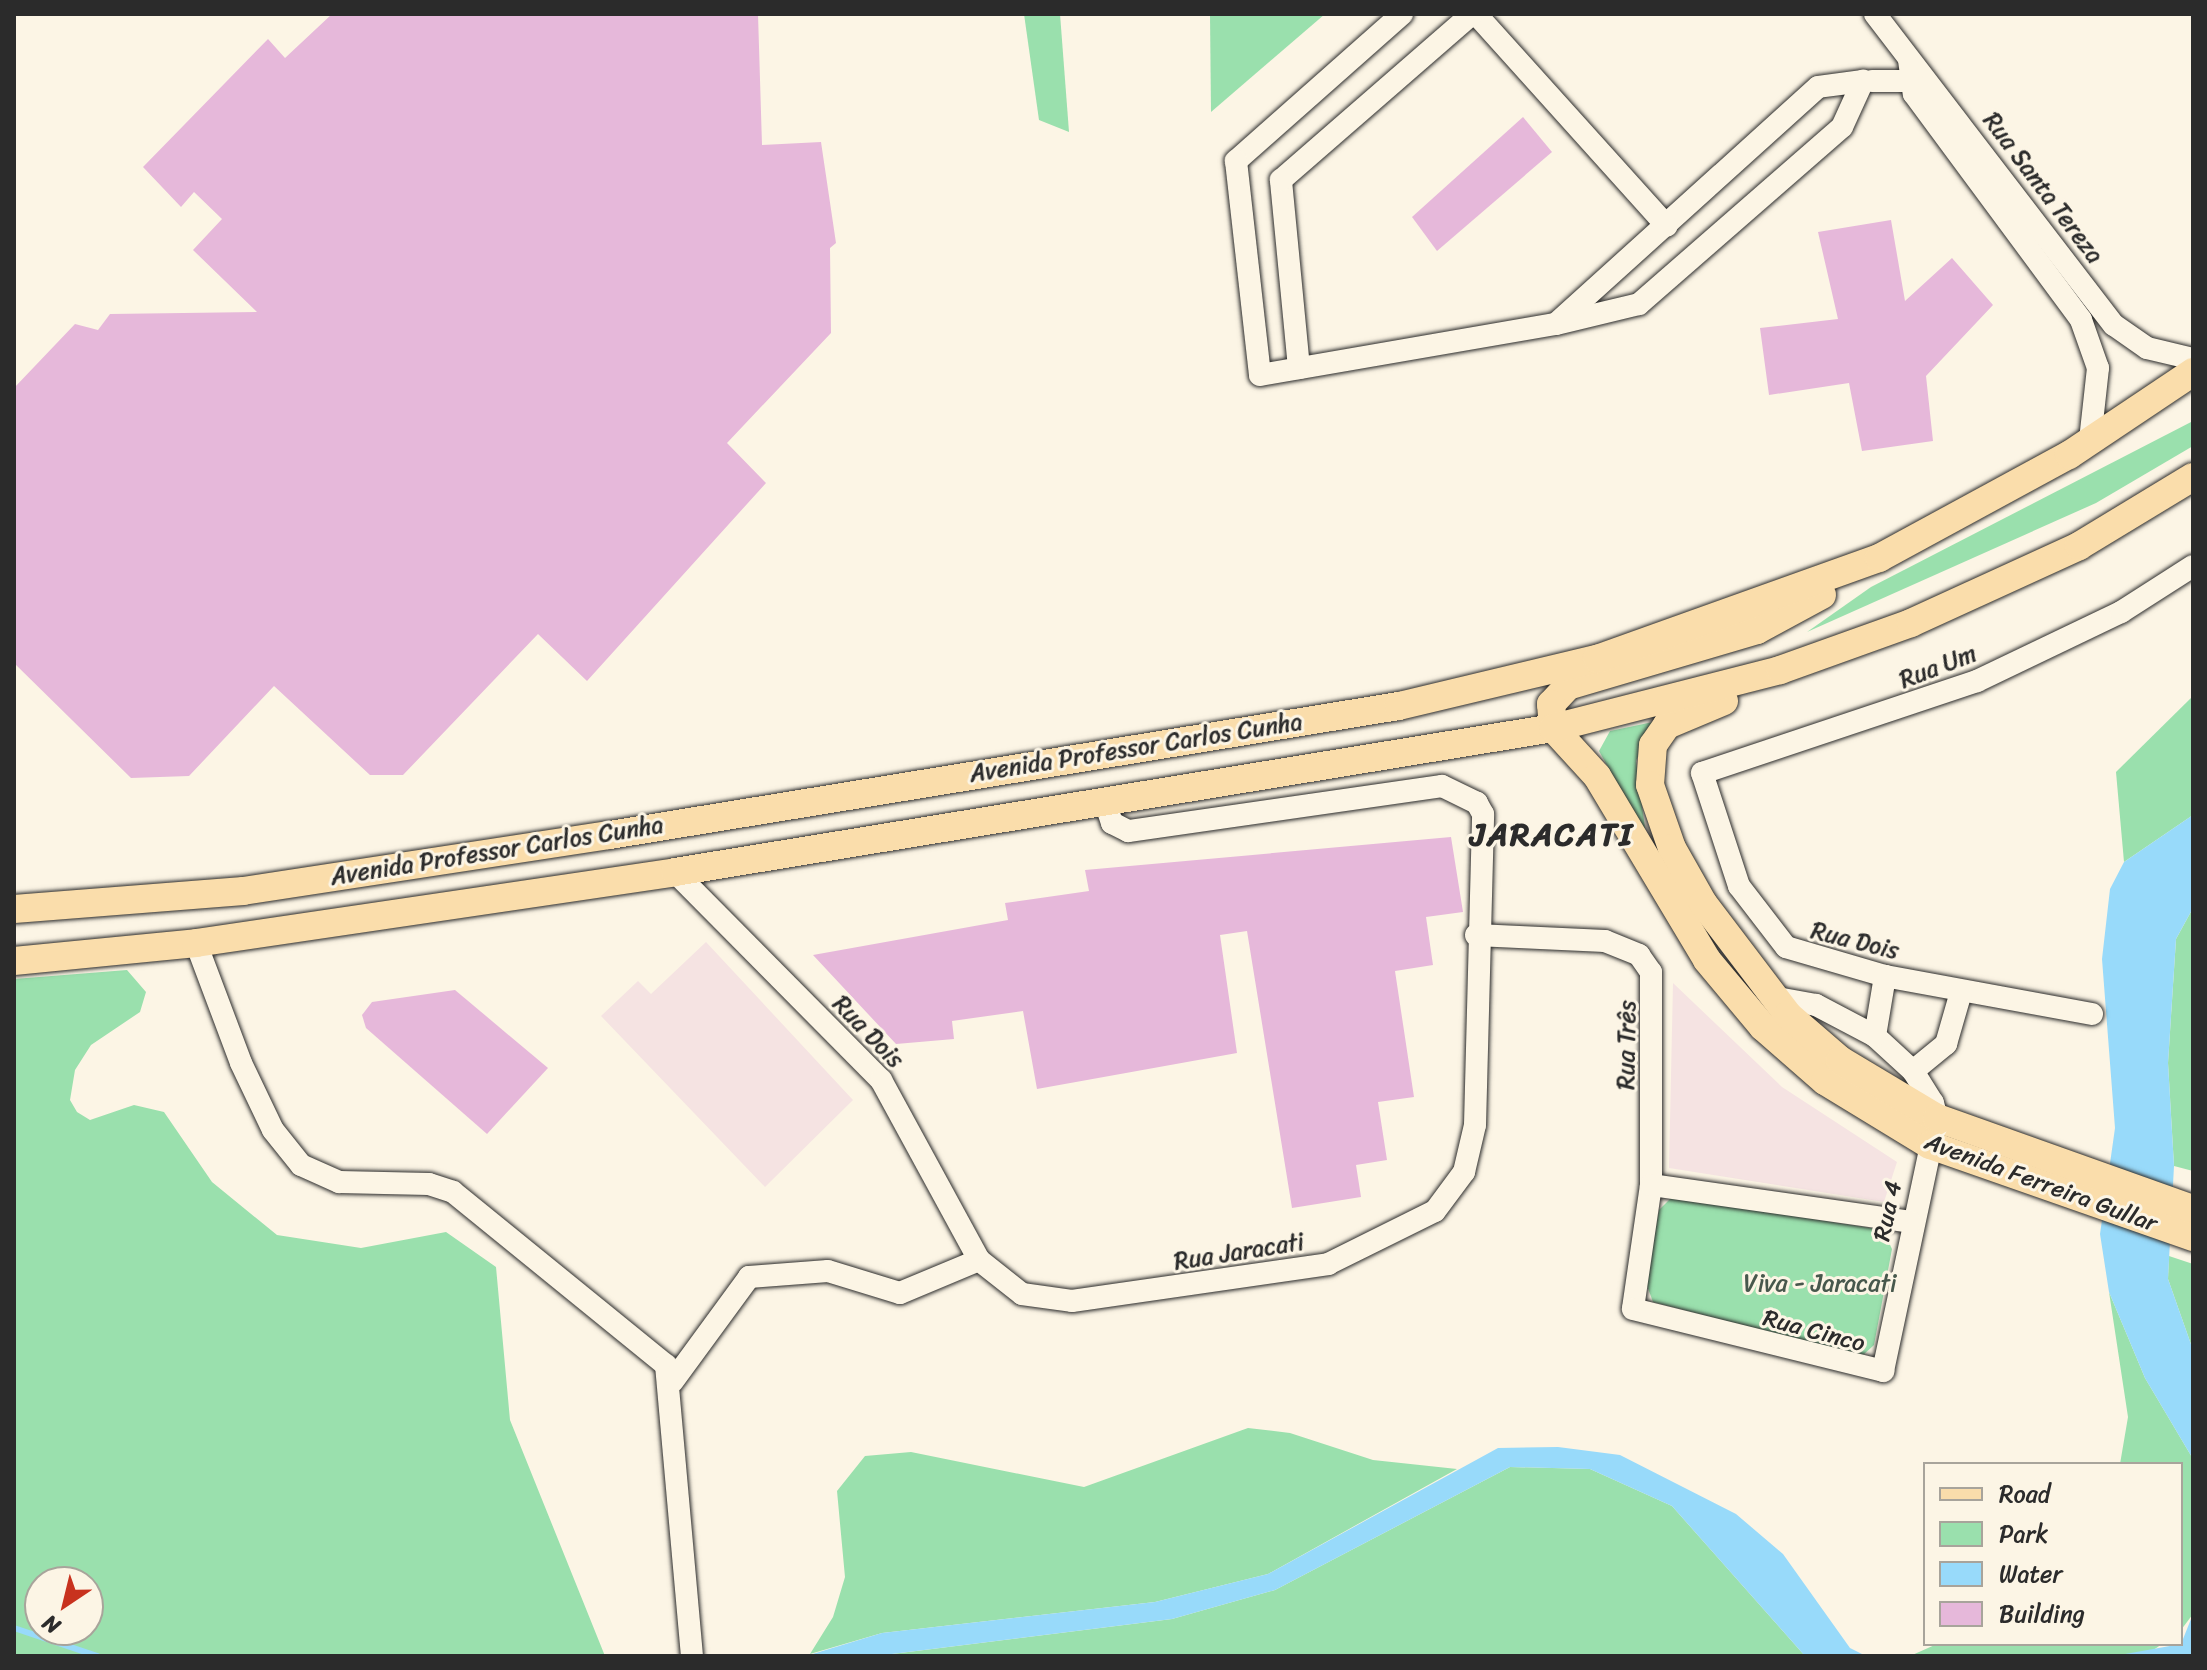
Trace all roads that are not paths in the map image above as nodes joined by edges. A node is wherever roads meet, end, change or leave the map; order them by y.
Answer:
1 (1402, 14) edge
2 (1474, 14) edge
3 (1875, 14) edge
4 (1908, 70) junction
5 (1872, 81) dead end
6 (1667, 226) junction
7 (1556, 324) junction
8 (2193, 359) edge
9 (1299, 368) junction
10 (2193, 372) edge
11 (2090, 440) junction
12 (2193, 477) edge
13 (1879, 558) junction
14 (2193, 566) edge
15 (1780, 670) junction
16 (1553, 728) junction
17 (1486, 741) junction
18 (1312, 770) junction
19 (1597, 776) junction
20 (1703, 789) joint
21 (1106, 804) junction
22 (1319, 804) junction
23 (675, 872) junction
24 (14, 909) edge
25 (1476, 935) junction
26 (196, 943) junction
27 (14, 961) edge
28 (1885, 976) junction
29 (1961, 992) junction
30 (1772, 997) junction
31 (2092, 1014) dead end
32 (1875, 1036) junction
33 (1913, 1071) junction
34 (1934, 1131) junction
35 (2029, 1169) junction
36 (1651, 1185) junction
37 (2193, 1209) edge
38 (1910, 1222) junction
39 (2193, 1237) edge
40 (979, 1260) junction
41 (1631, 1305) joint
42 (1890, 1364) joint
43 (673, 1381) junction
44 (692, 1656) edge

1 - 9 street
2 - 6 street
2 - 9 street
3 - 4 street, Rua Santa Tereza
4 - 5 street
4 - 8 street, Rua Santa Tereza
4 - 11 street, Rua Santa Tereza
6 - 7 street
6 - 7 street
7 - 9 street
10 - 11 main road, Avenida Professor Carlos Cunha
11 - 13 main road, Avenida Professor Carlos Cunha
12 - 15 main road, Avenida Professor Carlos Cunha
13 - 16 main road
13 - 24 main road, Avenida Professor Carlos Cunha
14 - 20 street, Rua Um
15 - 16 main road, Avenida Professor Carlos Cunha
15 - 30 main road, Avenida Ferreira Gullar
16 - 17 main road, Avenida Professor Carlos Cunha
16 - 19 main road, Avenida Ferreira Gullar
17 - 18 main road, Avenida Professor Carlos Cunha
17 - 19 main road
18 - 21 main road, Avenida Professor Carlos Cunha
18 - 22 street
19 - 34 main road, Avenida Ferreira Gullar
20 - 28 street, Rua Dois
21 - 22 street
21 - 23 main road, Avenida Professor Carlos Cunha
22 - 25 street, Rua Jaracati
23 - 26 main road, Avenida Professor Carlos Cunha
23 - 40 street, Rua Dois
25 - 36 street, Rua Três
25 - 40 street, Rua Jaracati
26 - 27 main road, Avenida Professor Carlos Cunha
26 - 43 street
28 - 29 street, Rua Dois
28 - 32 street
29 - 31 street, Rua Dois
29 - 33 street
30 - 32 street
30 - 34 main road, Avenida Ferreira Gullar
32 - 33 street
33 - 34 street
34 - 35 main road, Avenida Ferreira Gullar
34 - 38 street, Rua 4
35 - 37 main road, Avenida Ferreira Gullar
35 - 39 main road, Avenida Ferreira Gullar
36 - 38 street
36 - 41 street, Rua Três
38 - 42 street, Rua 4
40 - 43 street
41 - 42 street, Rua Cinco
43 - 44 street

